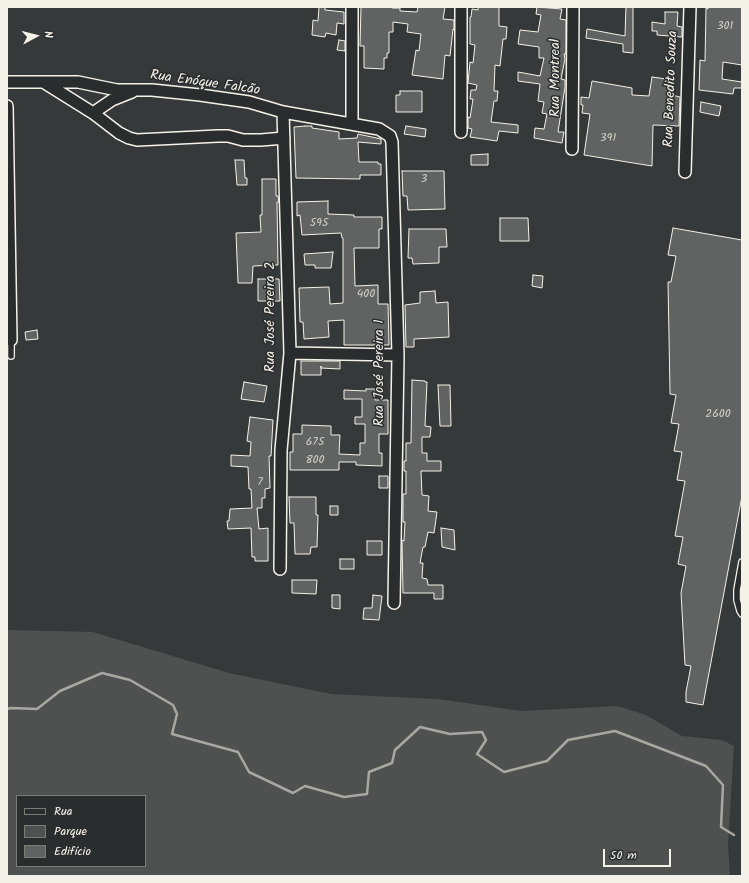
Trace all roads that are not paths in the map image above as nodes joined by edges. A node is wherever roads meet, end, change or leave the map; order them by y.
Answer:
1 (352, 7) edge
2 (461, 7) edge
3 (573, 7) edge
4 (690, 7) edge
5 (7, 82) edge
6 (45, 83) junction
7 (136, 90) junction
8 (7, 106) edge
9 (283, 112) junction
10 (93, 113) junction
11 (352, 123) junction
12 (461, 132) dead end
13 (284, 138) junction
14 (392, 142) joint
15 (572, 148) dead end
16 (684, 172) dead end
17 (9, 339) edge
18 (290, 353) junction
19 (398, 355) junction
20 (11, 356) dead end
21 (742, 562) edge
22 (280, 570) dead end
23 (394, 604) dead end
24 (742, 614) edge

1 - 11 street
2 - 12 street
3 - 15 street, Rua Montreal
4 - 16 street, Rua Benedito Souza
5 - 6 street, Rua Enóque Falcão
6 - 7 street, Rua Enóque Falcão
6 - 10 street
7 - 9 street, Rua Enóque Falcão
7 - 10 street
8 - 17 street
9 - 11 street, Rua Enóque Falcão
9 - 13 street, Rua José Pereira 2
10 - 13 street
11 - 14 street, Rua Enóque Falcão
13 - 18 street, Rua José Pereira 2
14 - 19 street, Rua José Pereira 1
17 - 20 lane
18 - 19 street
18 - 22 street, Rua José Pereira 2
19 - 23 street, Rua José Pereira 1
21 - 24 lane

